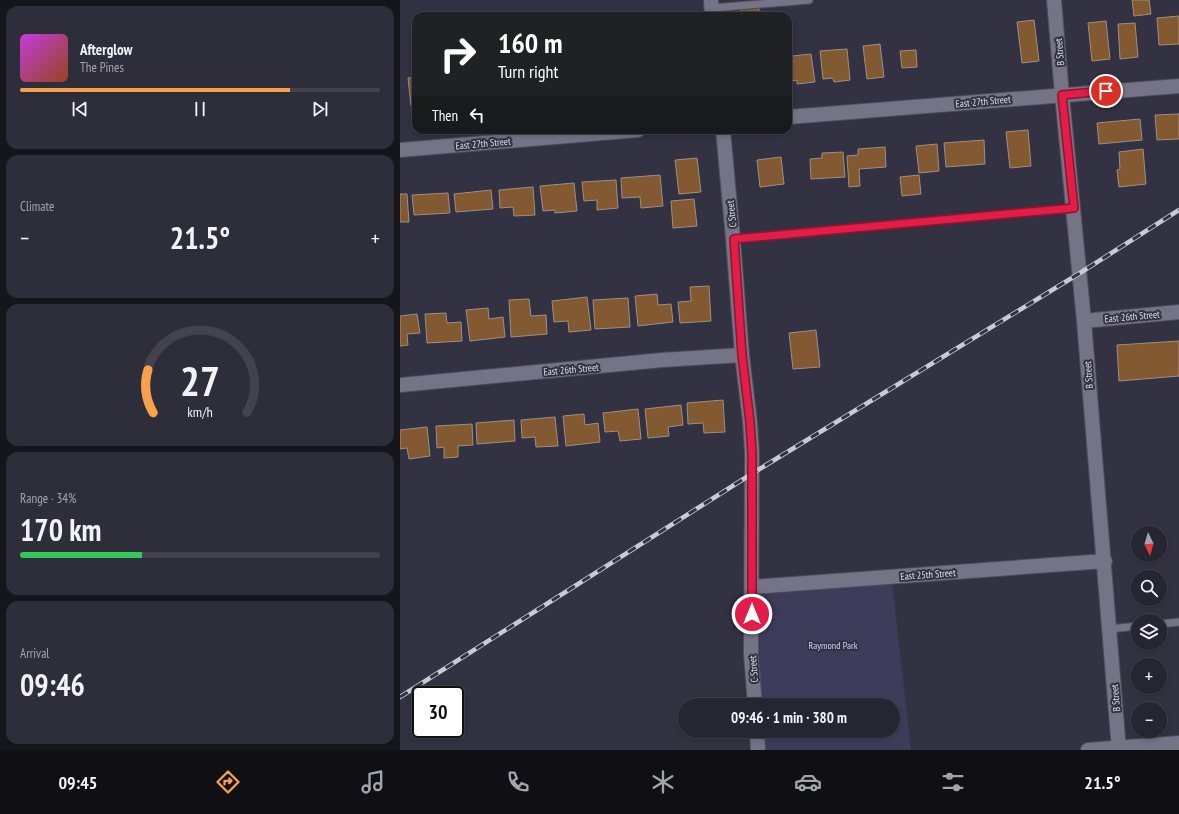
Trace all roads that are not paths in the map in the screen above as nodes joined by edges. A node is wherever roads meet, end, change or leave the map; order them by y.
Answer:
1 (809, 0) edge
2 (1054, 0) edge
3 (712, 8) edge
4 (1179, 86) edge
5 (1062, 95) junction
6 (792, 117) edge
7 (590, 134) edge
8 (723, 134) edge
9 (400, 150) edge
10 (1074, 208) junction
11 (734, 239) junction
12 (1179, 312) edge
13 (1084, 321) junction
14 (742, 355) junction
15 (400, 385) edge
16 (1105, 561) junction
17 (752, 587) junction
18 (1179, 622) edge
19 (1167, 623) edge
20 (1131, 627) edge
21 (1110, 629) junction
22 (754, 698) edge
23 (757, 738) edge
24 (1179, 744) edge
25 (1119, 749) edge
26 (758, 750) edge
27 (1088, 750) edge

1 - 3 lane
2 - 5 street, B Street
4 - 5 street, East 27th Street
5 - 6 street, East 27th Street
5 - 10 street, B Street
7 - 9 street, East 27th Street
8 - 11 street, C Street
10 - 11 lane
10 - 13 street, B Street
11 - 14 street, C Street
12 - 13 street, East 26th Street
13 - 16 street, B Street
14 - 15 street, East 26th Street
14 - 17 street, C Street
16 - 17 street, East 25th Street
16 - 21 street, B Street
17 - 22 street, C Street
18 - 19 lane
20 - 21 lane
21 - 25 street, B Street
23 - 26 street
24 - 25 street
25 - 27 street

